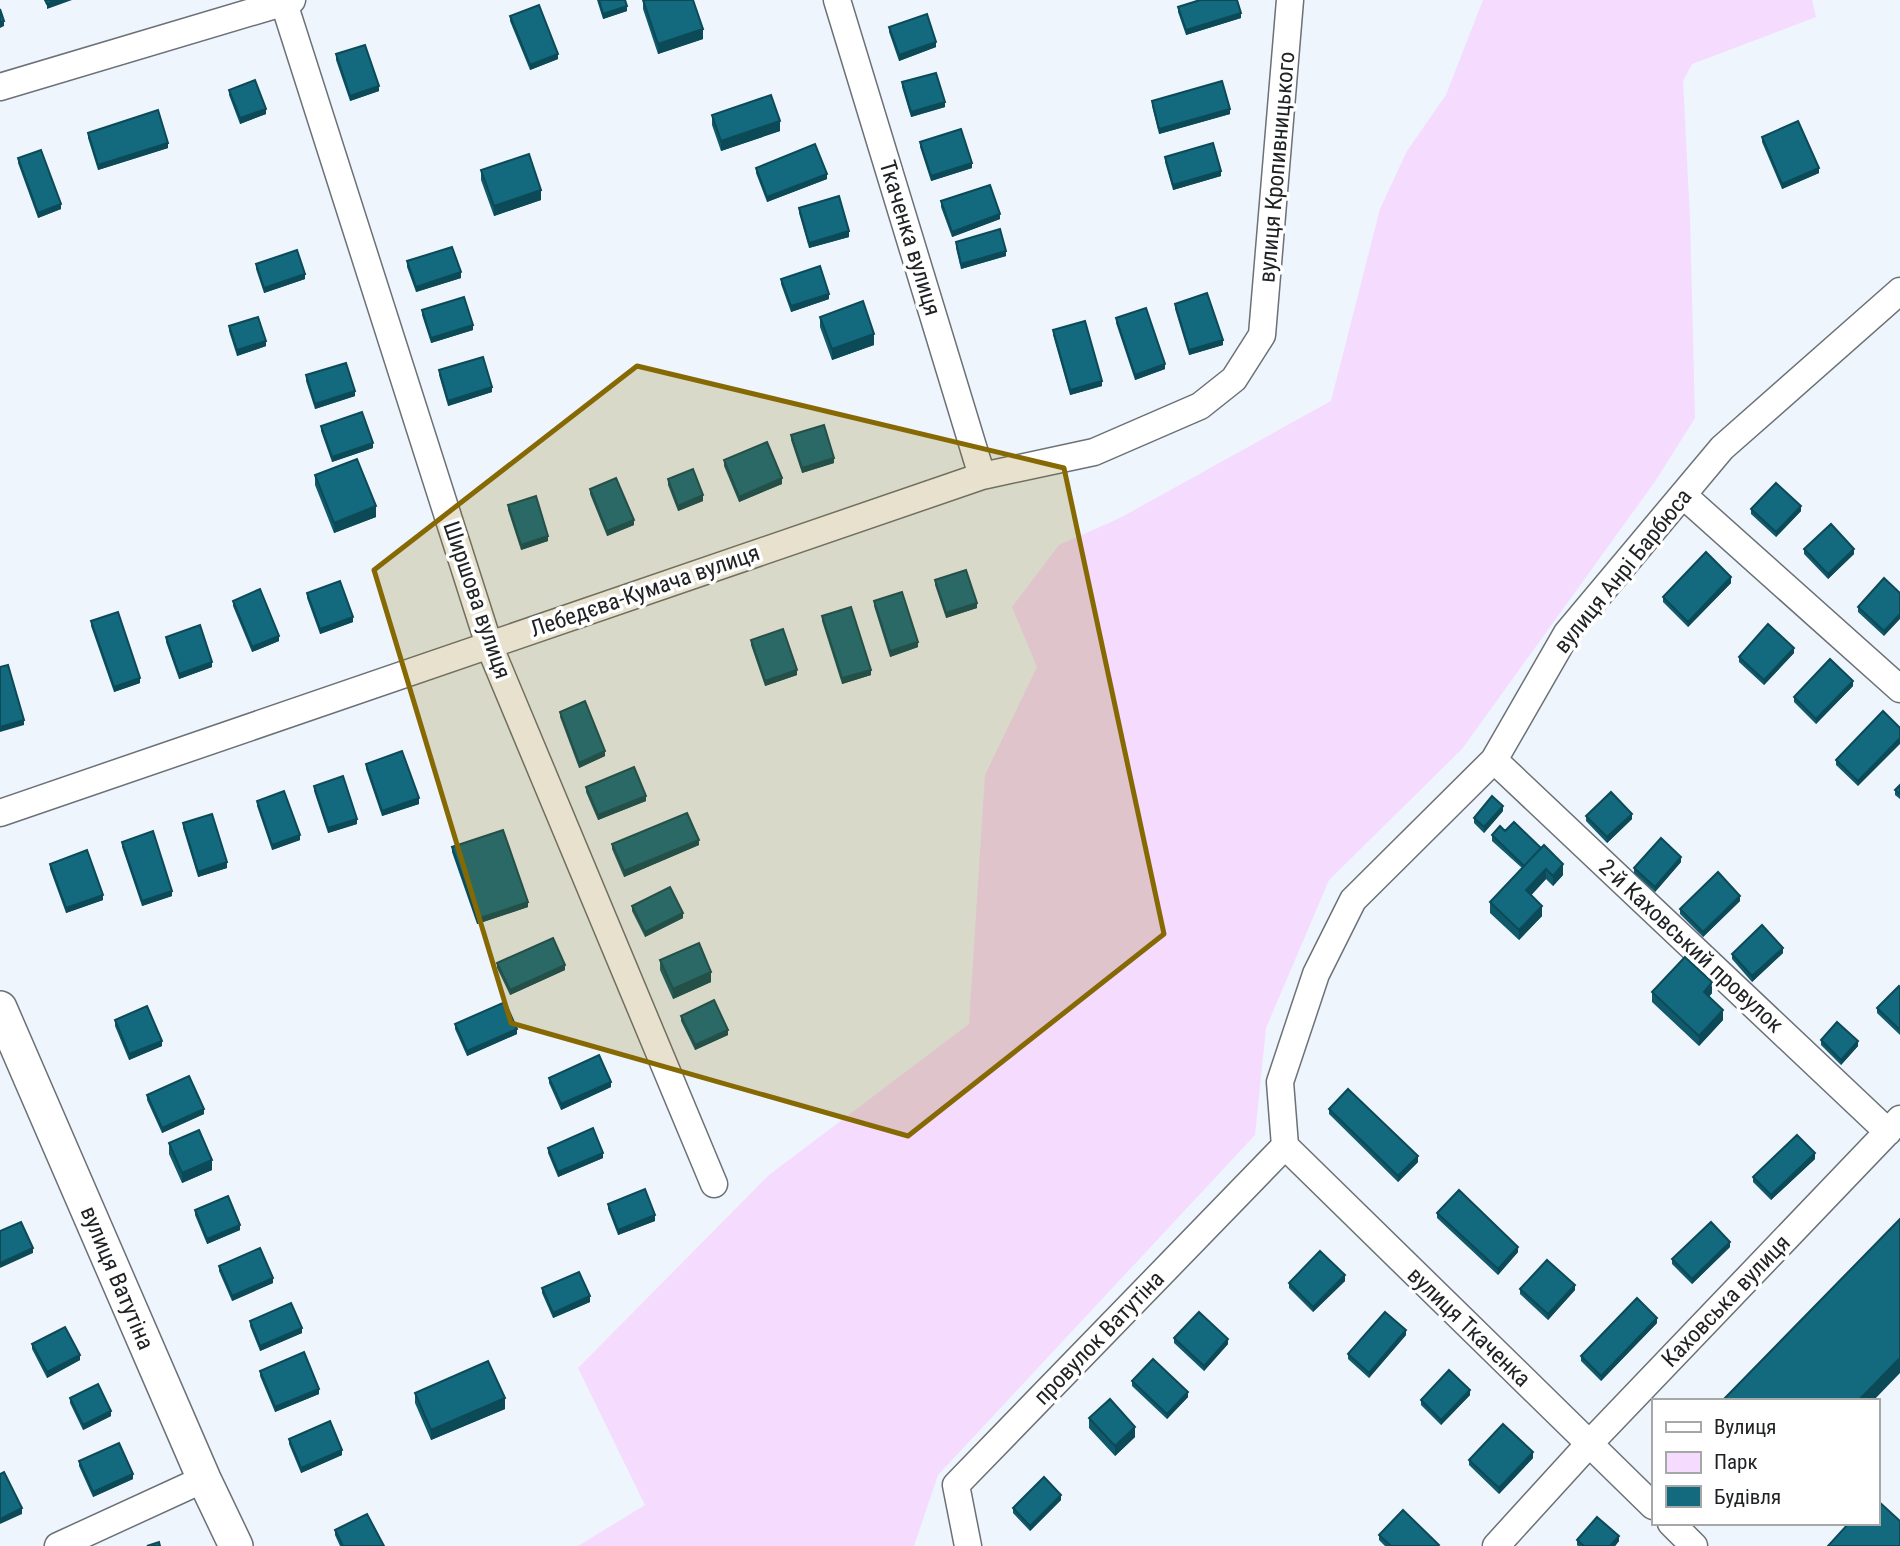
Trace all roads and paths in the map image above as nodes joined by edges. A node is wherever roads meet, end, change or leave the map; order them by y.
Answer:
1 (837, 0) edge
2 (1290, 0) edge
3 (286, 1) edge
4 (0, 87) edge
5 (1900, 291) edge
6 (1262, 335) joint
7 (982, 476) junction
8 (1683, 495) junction
9 (489, 645) junction
10 (1900, 688) edge
11 (1494, 760) junction
12 (0, 813) edge
13 (0, 1008) edge
14 (1894, 1126) edge
15 (1285, 1146) junction
16 (714, 1184) dead end
17 (1589, 1444) junction
18 (204, 1479) junction
19 (1652, 1506) edge
20 (1673, 1525) edge
21 (58, 1546) edge
22 (236, 1546) edge
23 (968, 1546) edge
24 (1496, 1546) edge
25 (1694, 1546) edge

1 - 7 street, Ткаченка вулиця
2 - 6 street, вулиця Кропивницького
3 - 4 street
3 - 9 street, Ширшова вулиця
5 - 8 street, вулиця Анрі Барбюса
6 - 7 street, Лебедєва-Кумача вулиця
7 - 9 street, Лебедєва-Кумача вулиця
8 - 10 street
8 - 11 street, вулиця Анрі Барбюса
9 - 12 street, Лебедєва-Кумача вулиця
9 - 16 street, Ширшова вулиця
11 - 14 street, 2-й Каховський провулок
11 - 15 street, вулиця Анрі Барбюса
13 - 18 street, вулиця Ватутіна
14 - 17 street, Каховська вулиця
15 - 17 street, вулиця Ткаченка
15 - 23 street, провулок Ватутіна
17 - 19 street, вулиця Ткаченка
17 - 24 street, Каховська вулиця
18 - 21 street
18 - 22 street, вулиця Ватутіна
20 - 25 street

